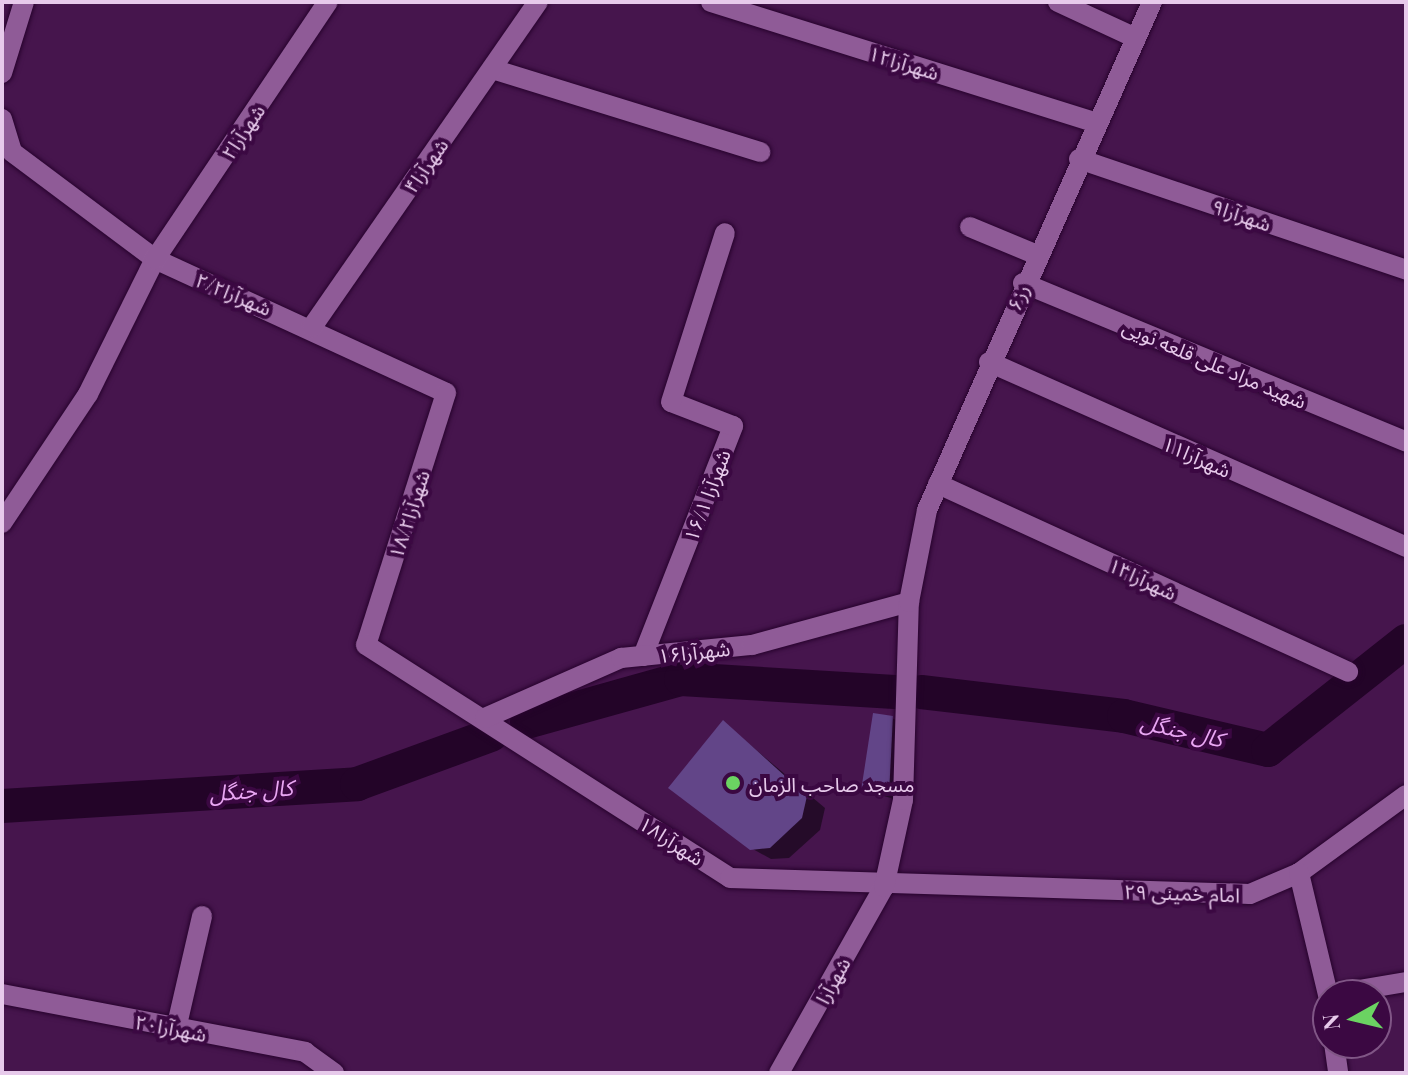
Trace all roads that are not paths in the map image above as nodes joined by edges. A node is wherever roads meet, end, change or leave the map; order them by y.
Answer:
1 (24, 2) edge
2 (328, 2) edge
3 (538, 2) edge
4 (711, 2) edge
5 (1058, 2) edge
6 (1152, 2) edge
7 (1136, 38) junction
8 (492, 69) junction
9 (2, 73) edge
10 (2, 119) edge
11 (1098, 123) junction
12 (760, 152) dead end
13 (1079, 159) junction
14 (970, 227) dead end
15 (725, 233) dead end
16 (1035, 254) junction
17 (155, 259) junction
18 (1406, 270) edge
19 (1023, 283) junction
20 (312, 327) junction
21 (989, 362) junction
22 (1406, 442) edge
23 (938, 484) junction
24 (2, 523) edge
25 (1406, 547) edge
26 (909, 602) junction
27 (643, 656) junction
28 (1348, 672) dead end
29 (485, 718) junction
30 (1406, 795) edge
31 (1299, 873) junction
32 (976, 884) joint
33 (884, 887) junction
34 (202, 916) dead end
35 (1325, 979) edge
36 (2, 994) edge
37 (176, 1029) junction
38 (334, 1073) edge
39 (779, 1073) edge

1 - 9 street
2 - 17 street, شهرآرا۲
3 - 8 street, شهرآرا۴
4 - 11 street, شهرآرا۱۲
5 - 7 street
6 - 7 street, رز۶
7 - 11 street, رز۶
8 - 12 street
8 - 20 street, شهرآرا۴
10 - 17 street, شهرآرا۲/۲
11 - 13 street, رز۶
13 - 16 street, رز۶
13 - 18 street, شهرآرا۹
14 - 16 street
15 - 27 street, شهرآرا ۱۶/۱
16 - 19 street, رز۶
17 - 20 street, شهرآرا۲/۲
17 - 24 street, شهرآرا۲
19 - 21 street, رز۶
19 - 22 street, شهید مراد علی قلعه نویی
20 - 29 street, شهرآرا۱۸/۲
21 - 23 street, رز۶
21 - 25 street, شهرآرا۱۱
23 - 26 street, رز۶
23 - 28 street, شهرآرا۱۳
26 - 27 street, شهرآرا۱۶
26 - 33 street, شهرآرا
27 - 29 street, شهرآرا۱۶
29 - 33 street, شهرآرا۱۸
30 - 31 street, امام خمینی ۲۹
31 - 32 street, امام خمینی ۲۹
31 - 35 street
32 - 33 street, شهرآرا۱۸
33 - 39 street, شهرآرا
34 - 37 street
36 - 37 street, شهرآرا۲۰
37 - 38 street, شهرآرا۲۰

